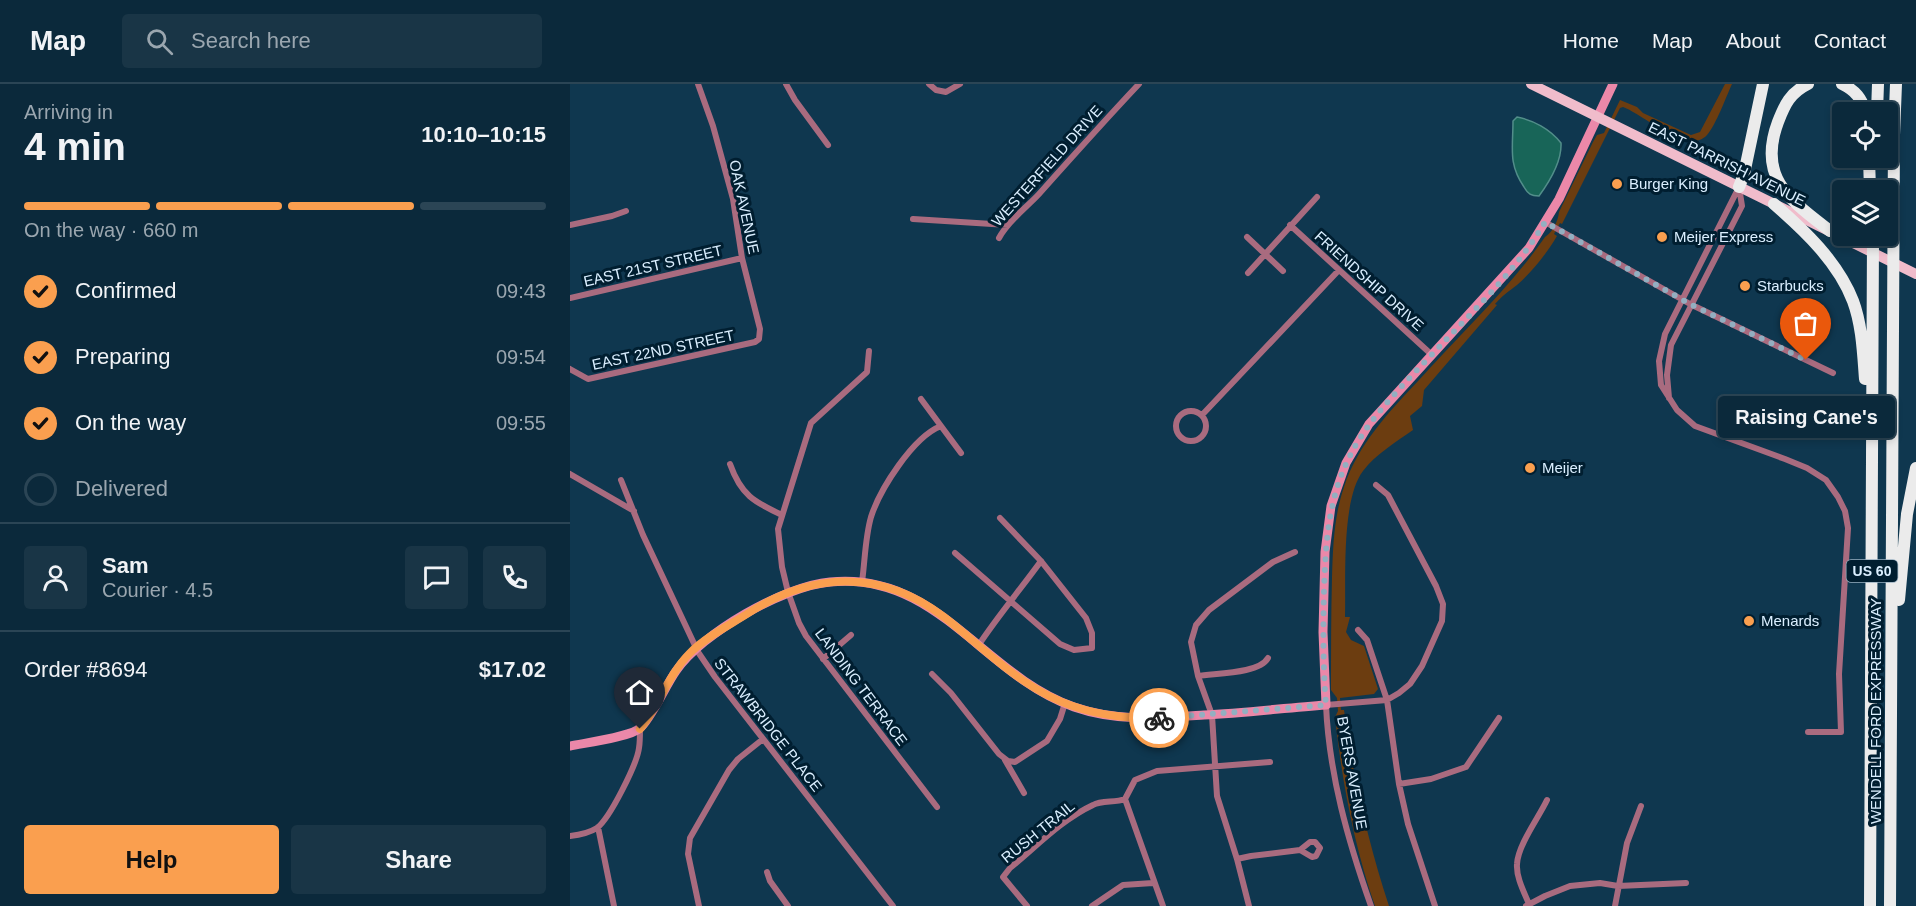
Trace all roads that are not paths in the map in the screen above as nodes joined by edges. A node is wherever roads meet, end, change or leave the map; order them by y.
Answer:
1 (698, 84) edge
2 (786, 84) edge
3 (929, 84) edge
4 (960, 84) edge
5 (1139, 84) edge
6 (1531, 84) edge
7 (1613, 84) edge
8 (1763, 84) edge
9 (1808, 84) edge
10 (1842, 84) edge
11 (1878, 84) edge
12 (1896, 84) edge
13 (1863, 102) edge
14 (1877, 102) edge
15 (1598, 117) junction
16 (828, 146) dead end
17 (1739, 187) junction
18 (1317, 197) dead end
19 (1774, 204) junction
20 (626, 211) dead end
21 (913, 219) dead end
22 (1545, 222) junction
23 (570, 225) edge
24 (1008, 225) junction
25 (1290, 225) junction
26 (1830, 231) junction
27 (1247, 237) dead end
28 (999, 238) dead end
29 (1872, 246) edge
30 (1264, 254) junction
31 (742, 258) junction
32 (1339, 270) junction
33 (1283, 272) dead end
34 (1913, 272) edge
35 (1248, 273) dead end
36 (570, 298) edge
37 (1681, 299) junction
38 (1690, 304) junction
39 (760, 336) joint
40 (869, 351) dead end
41 (1432, 355) junction
42 (570, 369) edge
43 (1833, 373) dead end
44 (1669, 398) junction
45 (921, 399) dead end
46 (1202, 416) junction
47 (941, 426) junction
48 (961, 453) dead end
49 (730, 464) dead end
50 (1916, 468) edge
51 (570, 474) edge
52 (621, 480) dead end
53 (1376, 485) dead end
54 (1872, 492) junction
55 (634, 511) junction
56 (782, 515) junction
57 (1000, 518) dead end
58 (1295, 552) dead end
59 (955, 553) dead end
60 (1041, 561) junction
61 (862, 582) junction
62 (788, 592) junction
63 (1011, 602) junction
64 (1358, 630) dead end
65 (851, 634) dead end
66 (978, 646) junction
67 (696, 647) junction
68 (1268, 658) dead end
69 (823, 659) junction
70 (932, 674) dead end
71 (1198, 676) junction
72 (1387, 700) junction
73 (1891, 700) junction
74 (1065, 703) junction
75 (1326, 705) junction
76 (1212, 715) junction
77 (1498, 718) dead end
78 (640, 729) junction
79 (1808, 732) dead end
80 (764, 739) junction
81 (570, 746) edge
82 (1005, 760) junction
83 (1270, 762) dead end
84 (1215, 767) junction
85 (1399, 784) junction
86 (1024, 793) dead end
87 (1125, 799) junction
88 (1547, 800) dead end
89 (1641, 806) dead end
90 (937, 807) dead end
91 (598, 827) junction
92 (570, 836) edge
93 (1300, 850) dead end
94 (1237, 859) junction
95 (766, 872) dead end
96 (1154, 883) junction
97 (1686, 883) dead end
98 (1618, 886) junction
99 (1527, 905) edge
100 (614, 906) edge
101 (699, 906) edge
102 (788, 906) edge
103 (893, 906) edge
104 (1027, 906) edge
105 (1092, 906) edge
106 (1163, 906) edge
107 (1249, 906) edge
108 (1371, 906) edge
109 (1435, 906) edge
110 (1615, 906) edge
111 (1870, 906) edge
112 (1890, 906) edge

1 - 31 street, OAK AVENUE
2 - 16 street
3 - 4 street
5 - 24 street, WESTERFIELD DRIVE
6 - 15 main road, EAST PARRISH AVENUE
7 - 15 street, BYERS AVENUE
8 - 17 highway
9 - 26 highway
10 - 13 highway
11 - 14 highway
12 - 73 highway, WENDELL FORD EXPRESSWAY / US 60
15 - 17 main road, EAST PARRISH AVENUE
15 - 22 street, BYERS AVENUE
17 - 19 main road, EAST PARRISH AVENUE
17 - 37 street
17 - 38 street
18 - 25 street
19 - 26 main road, EAST PARRISH AVENUE
19 - 54 highway
20 - 23 street
21 - 24 street
22 - 37 street
22 - 41 street, BYERS AVENUE
24 - 28 street, WESTERFIELD DRIVE
25 - 30 street
25 - 32 street, FRIENDSHIP DRIVE
26 - 34 main road, EAST PARRISH AVENUE
27 - 30 street
29 - 54 highway, WENDELL FORD EXPRESSWAY / US 60
30 - 33 street
30 - 35 street
31 - 36 street, EAST 21ST STREET
31 - 39 street, OAK AVENUE
32 - 41 street, FRIENDSHIP DRIVE
32 - 46 street
37 - 38 street
37 - 44 street
38 - 43 street
38 - 44 street
39 - 42 street, EAST 22ND STREET
40 - 56 street, LANDING TERRACE
41 - 75 street, BYERS AVENUE
44 - 79 street
45 - 47 street
46 - 46 street
47 - 48 street
47 - 61 street
49 - 56 street
50 - 73 highway
51 - 55 street
52 - 55 street, STRAWBRIDGE PLACE
53 - 72 street
54 - 111 highway, WENDELL FORD EXPRESSWAY / US 60
55 - 67 street, STRAWBRIDGE PLACE
56 - 62 street, LANDING TERRACE
57 - 60 street
58 - 71 street
59 - 63 street
60 - 63 street
60 - 63 street
61 - 62 street
61 - 66 street
62 - 67 street
62 - 69 street, LANDING TERRACE
63 - 66 street
64 - 72 street
65 - 69 street
66 - 74 street
67 - 78 street
67 - 80 street, STRAWBRIDGE PLACE
68 - 71 street
69 - 90 street, LANDING TERRACE
70 - 82 street
71 - 76 street
72 - 75 street
72 - 85 street
73 - 112 highway, WENDELL FORD EXPRESSWAY / US 60
74 - 76 street
74 - 82 street
75 - 76 street
75 - 108 street, BYERS AVENUE
76 - 84 street
77 - 85 street
78 - 81 street
78 - 91 street
80 - 101 street
80 - 103 street, STRAWBRIDGE PLACE
82 - 86 street
83 - 84 street
84 - 87 street
84 - 94 street
85 - 109 street
87 - 96 street
87 - 104 street, RUSH TRAIL
88 - 99 street
89 - 98 street
91 - 92 street
91 - 100 street
93 - 94 street
94 - 107 street
95 - 102 street
96 - 105 street
96 - 106 street
97 - 98 street
98 - 99 street
98 - 110 street

